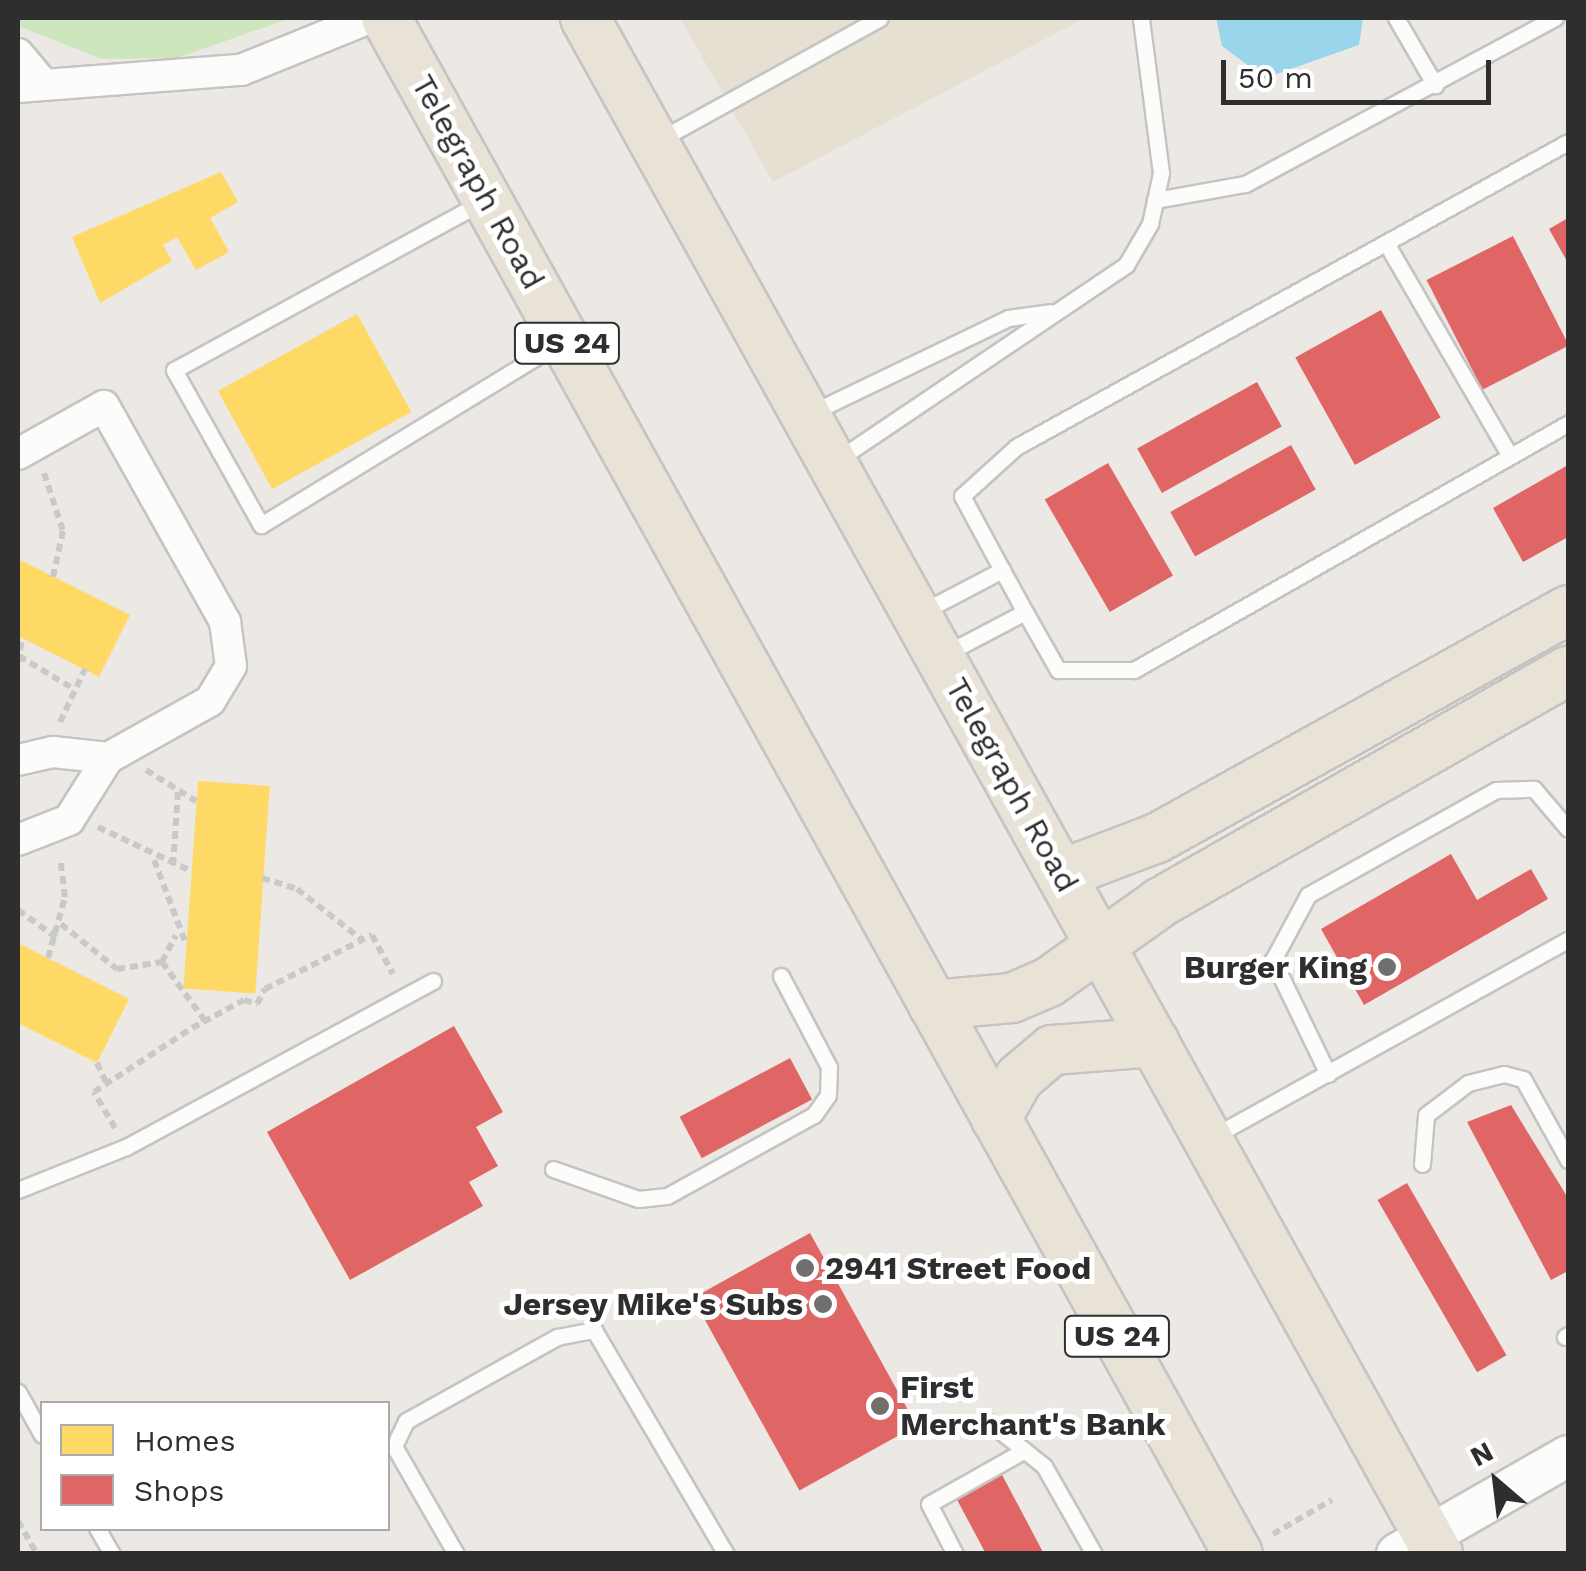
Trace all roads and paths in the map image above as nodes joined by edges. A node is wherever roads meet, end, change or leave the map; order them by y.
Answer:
1 (370, 18) edge
2 (386, 18) edge
3 (585, 18) edge
4 (880, 18) edge
5 (1141, 18) edge
6 (1396, 18) edge
7 (1555, 18) edge
8 (18, 54) edge
9 (1435, 85) junction
10 (31, 86) edge
11 (656, 142) junction
12 (1568, 142) edge
13 (488, 200) junction
14 (1155, 200) junction
15 (1386, 243) junction
16 (1050, 312) junction
17 (565, 340) junction
18 (805, 417) junction
19 (1568, 423) edge
20 (1510, 456) junction
21 (28, 458) edge
22 (831, 463) junction
23 (1002, 570) junction
24 (53, 577) dead end
25 (1568, 610) edge
26 (1025, 612) junction
27 (918, 614) junction
28 (22, 638) dead end
29 (941, 656) junction
30 (18, 659) edge
31 (84, 670) dead end
32 (1568, 672) edge
33 (74, 690) junction
34 (54, 752) junction
35 (118, 753) junction
36 (18, 760) edge
37 (178, 792) junction
38 (196, 801) dead end
39 (77, 812) junction
40 (1568, 829) edge
41 (51, 831) junction
42 (18, 840) edge
43 (154, 860) junction
44 (173, 866) junction
45 (191, 871) dead end
46 (1062, 874) junction
47 (262, 878) dead end
48 (18, 910) edge
49 (61, 924) junction
50 (176, 935) junction
51 (56, 937) junction
52 (362, 940) junction
53 (1098, 940) junction
54 (1568, 940) edge
55 (185, 941) dead end
56 (48, 958) dead end
57 (162, 962) junction
58 (781, 976) dead end
59 (433, 982) dead end
60 (406, 996) junction
61 (933, 1005) junction
62 (204, 1021) junction
63 (1155, 1042) junction
64 (97, 1063) dead end
65 (1328, 1074) junction
66 (107, 1084) junction
67 (996, 1119) junction
68 (1209, 1139) junction
69 (126, 1146) junction
70 (1568, 1160) edge
71 (1422, 1164) dead end
72 (553, 1169) dead end
73 (18, 1190) edge
74 (18, 1392) edge
75 (989, 1422) dead end
76 (40, 1431) edge
77 (1023, 1451) junction
78 (1568, 1456) edge
79 (1332, 1500) dead end
80 (18, 1521) edge
81 (99, 1531) edge
82 (1254, 1544) edge
83 (1421, 1548) edge
84 (38, 1554) edge
85 (112, 1554) edge
86 (456, 1554) edge
87 (726, 1554) edge
88 (956, 1554) edge
89 (1094, 1554) edge

1 - 10 street
2 - 13 highway, Telegraph Road / US 24
3 - 11 highway, Telegraph Road
4 - 11 lane
5 - 14 lane
6 - 9 lane
7 - 9 lane
8 - 10 street
9 - 14 lane
11 - 18 highway, Telegraph Road
12 - 15 lane
13 - 17 highway, Telegraph Road / US 24
13 - 17 lane
14 - 16 lane
15 - 20 lane
15 - 23 lane
16 - 18 lane
16 - 22 lane
17 - 61 highway, Telegraph Road / US 24
18 - 22 highway, Telegraph Road
19 - 20 lane
20 - 26 lane
21 - 24 path
21 - 35 street
22 - 27 highway, Telegraph Road
23 - 26 lane
23 - 27 lane
25 - 46 highway
26 - 29 lane
27 - 29 highway, Telegraph Road
28 - 30 path
29 - 46 highway, Telegraph Road
30 - 33 path
31 - 33 path
32 - 53 highway
33 - 34 path
34 - 35 street
34 - 36 street
35 - 37 path
35 - 39 street
37 - 38 path
37 - 44 path
39 - 41 street
39 - 43 path
40 - 65 lane
41 - 42 street
41 - 49 path
43 - 44 path
43 - 50 path
44 - 45 path
46 - 53 highway, Telegraph Road
47 - 52 path
48 - 51 path
49 - 51 path
49 - 57 path
50 - 55 path
50 - 57 path
51 - 56 path
52 - 60 path
52 - 62 path
53 - 61 highway
53 - 63 highway, Telegraph Road
54 - 65 lane
57 - 62 path
58 - 72 lane
59 - 60 lane
60 - 69 lane
61 - 67 highway, Telegraph Road / US 24
62 - 66 path
63 - 67 highway
63 - 68 highway, Telegraph Road
64 - 66 path
65 - 68 lane
66 - 69 path
67 - 82 highway, Telegraph Road / US 24
68 - 83 highway, Telegraph Road
69 - 73 lane
70 - 71 lane
74 - 76 lane
75 - 77 lane
77 - 88 lane
77 - 89 lane
78 - 83 main road
79 - 82 path
80 - 84 path
81 - 85 lane
86 - 87 lane

